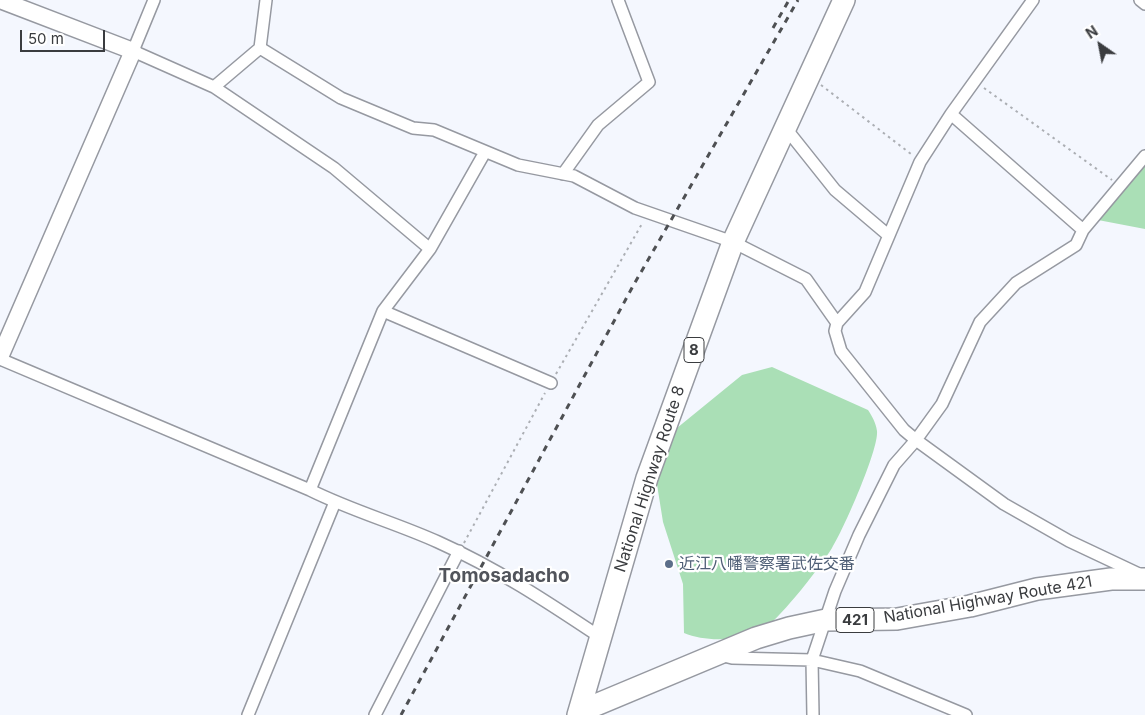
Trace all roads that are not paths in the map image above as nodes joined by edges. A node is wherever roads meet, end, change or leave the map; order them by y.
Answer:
1 (0, 0) edge
2 (154, 0) edge
3 (266, 0) edge
4 (618, 0) edge
5 (844, 0) edge
6 (1033, 0) edge
7 (1140, 0) edge
8 (1145, 4) edge
9 (260, 48) junction
10 (132, 51) junction
11 (214, 87) junction
12 (951, 114) junction
13 (784, 126) junction
14 (485, 152) junction
15 (1145, 156) edge
16 (563, 174) junction
17 (1083, 230) junction
18 (888, 236) junction
19 (733, 242) junction
20 (430, 248) junction
21 (383, 311) junction
22 (837, 323) junction
23 (0, 358) edge
24 (551, 383) dead end
25 (916, 440) junction
26 (310, 490) junction
27 (335, 502) junction
28 (459, 551) junction
29 (1145, 578) edge
30 (826, 620) junction
31 (600, 636) junction
32 (716, 654) junction
33 (812, 660) junction
34 (579, 714) edge
35 (248, 715) edge
36 (375, 715) edge
37 (813, 715) edge
38 (966, 715) edge

1 - 10 street
2 - 10 street
3 - 9 street
4 - 16 street
5 - 13 highway, National Highway Route 8 / 8
6 - 12 street
7 - 8 street
9 - 11 street
9 - 14 street
10 - 11 street
10 - 23 street
11 - 20 street
12 - 17 street
12 - 18 street
13 - 18 street
13 - 19 highway, National Highway Route 8 / 8
14 - 16 street
14 - 20 street
15 - 17 street
16 - 19 street
17 - 25 street
18 - 22 street
19 - 22 street
19 - 31 highway, National Highway Route 8 / 8
20 - 21 street
21 - 24 street
21 - 26 street
22 - 25 street
23 - 26 street
25 - 29 street
25 - 30 street
26 - 27 street
27 - 28 street
27 - 35 street
28 - 31 street
28 - 36 street
29 - 30 highway, National Highway Route 421 / 421
30 - 32 highway, National Highway Route 421 / 421
30 - 33 street
31 - 34 highway, National Highway Route 8 / 8
32 - 33 street
32 - 34 highway, National Highway Route 421 / 421
33 - 37 street
33 - 38 street

